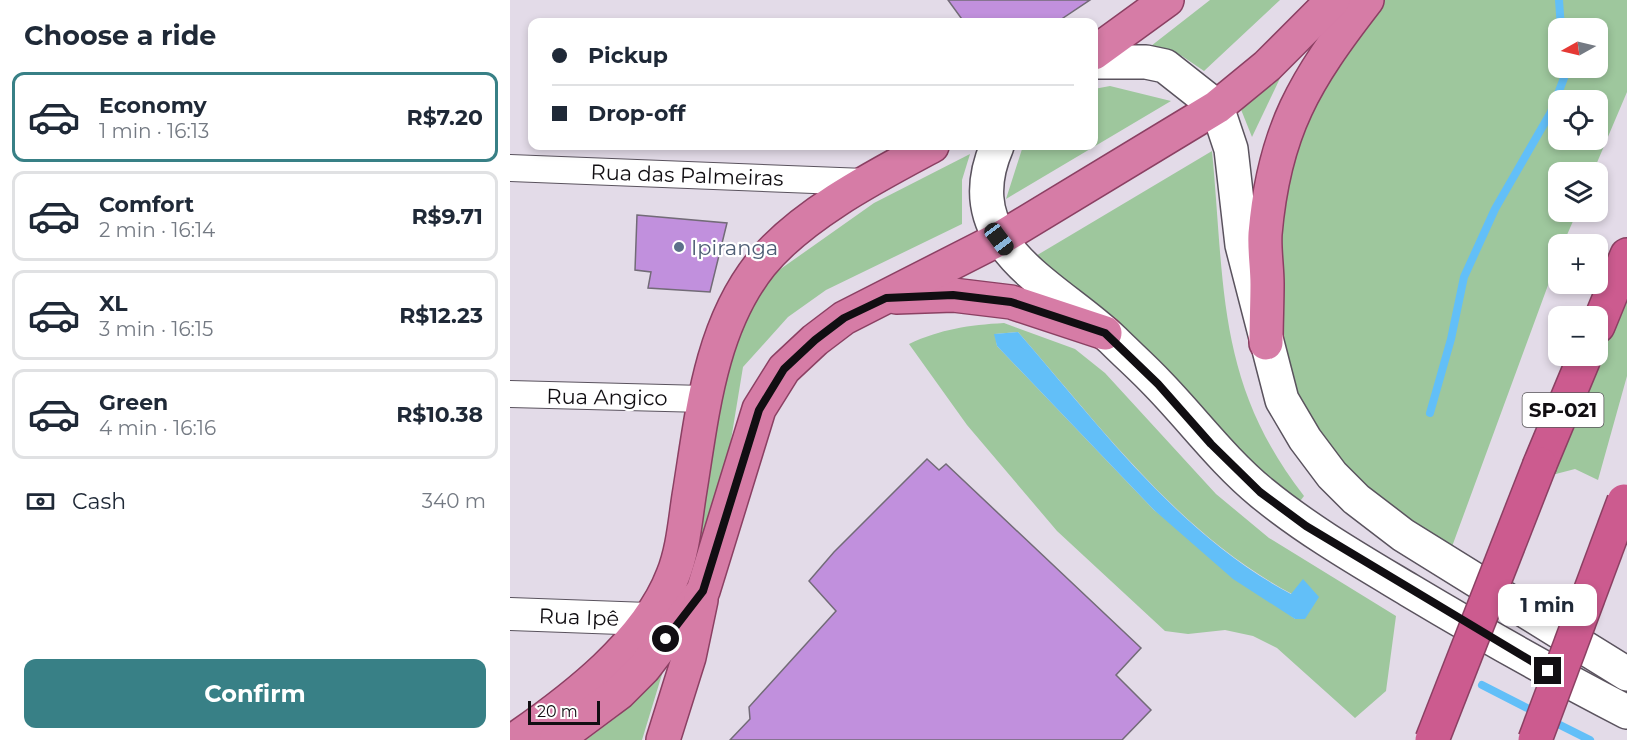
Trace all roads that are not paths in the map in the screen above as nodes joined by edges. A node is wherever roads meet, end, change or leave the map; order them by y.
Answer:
1 (1167, 0) edge
2 (1333, 0) edge
3 (1367, 0) edge
4 (1098, 50) edge
5 (1098, 62) edge
6 (1217, 107) junction
7 (925, 150) edge
8 (996, 150) edge
9 (510, 168) edge
10 (865, 182) junction
11 (999, 239) junction
12 (1627, 255) edge
13 (886, 298) junction
14 (1606, 306) edge
15 (1105, 333) junction
16 (1266, 343) junction
17 (1581, 366) edge
18 (510, 394) edge
19 (704, 399) junction
20 (1626, 498) edge
21 (703, 591) junction
22 (510, 614) edge
23 (648, 619) junction
24 (1627, 674) edge
25 (1627, 712) edge
26 (514, 740) edge
27 (556, 740) edge
28 (663, 740) edge
29 (1432, 740) edge
30 (1535, 740) edge

1 - 4 highway
2 - 6 highway
3 - 16 highway
5 - 6 main road
6 - 11 highway
6 - 16 main road
7 - 10 highway
8 - 11 main road
9 - 10 street, Rua das Palmeiras
10 - 19 highway
11 - 13 highway
11 - 15 main road
12 - 14 highway
13 - 15 highway
13 - 21 highway
15 - 25 main road
16 - 24 main road
17 - 29 highway, SP-021, bridge
18 - 19 street, Rua Angico
19 - 23 highway
20 - 30 highway, bridge
21 - 27 highway
21 - 28 highway
22 - 23 street, Rua Ipê
23 - 26 highway

